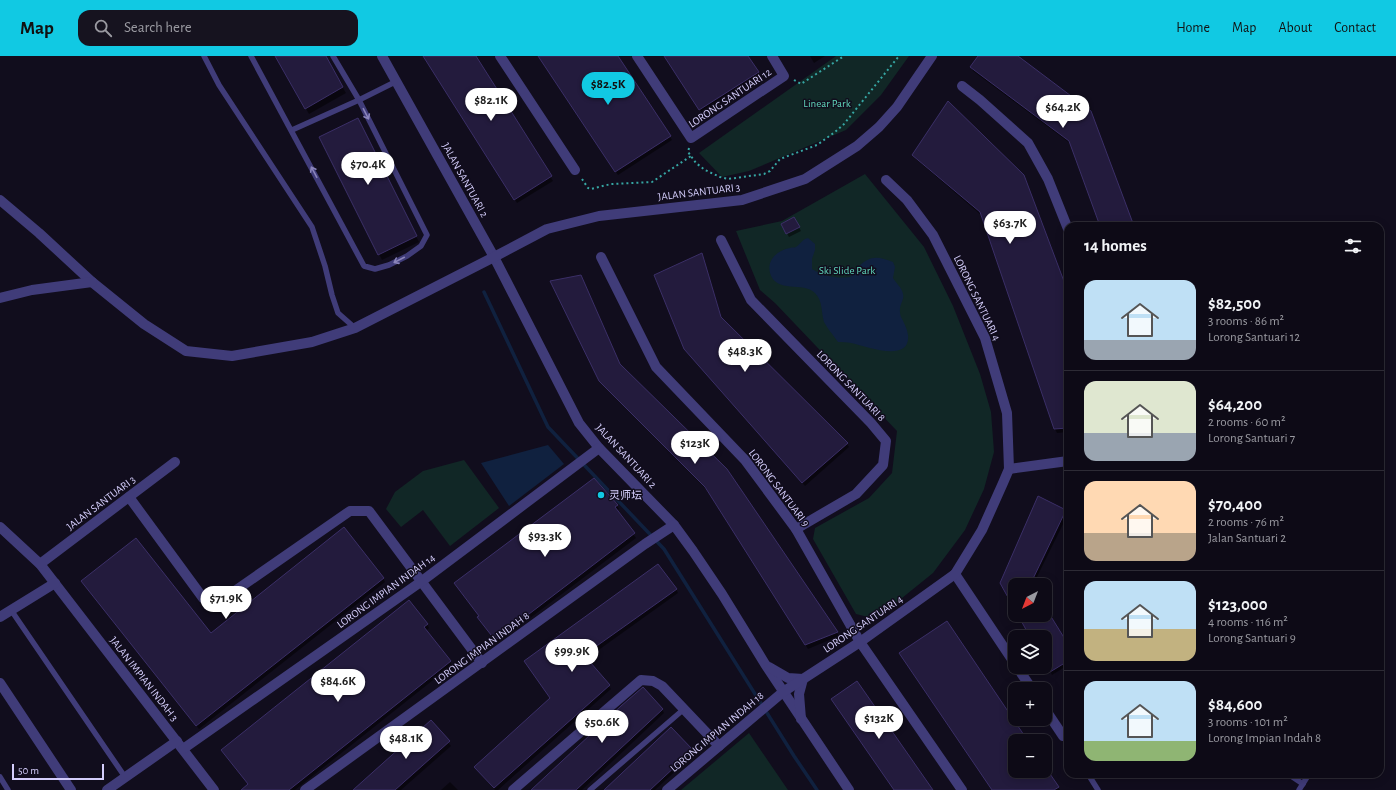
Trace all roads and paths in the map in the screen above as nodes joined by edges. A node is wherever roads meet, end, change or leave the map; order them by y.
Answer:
1 (204, 56) edge
2 (251, 56) edge
3 (333, 56) edge
4 (382, 56) edge
5 (500, 56) edge
6 (637, 56) edge
7 (772, 56) edge
8 (844, 56) edge
9 (900, 56) edge
10 (932, 56) edge
11 (784, 76) junction
12 (397, 81) junction
13 (962, 86) dead end
14 (358, 100) junction
15 (292, 130) junction
16 (691, 138) junction
17 (691, 156) junction
18 (575, 170) joint
19 (886, 180) dead end
20 (0, 200) edge
21 (1065, 222) edge
22 (721, 240) dead end
23 (494, 257) junction
24 (602, 257) dead end
25 (92, 282) junction
26 (0, 298) edge
27 (355, 328) junction
28 (595, 451) junction
29 (175, 462) dead end
30 (1064, 462) edge
31 (1009, 469) junction
32 (129, 497) junction
33 (0, 527) edge
34 (669, 527) junction
35 (796, 530) junction
36 (40, 564) junction
37 (955, 574) junction
38 (422, 581) junction
39 (55, 583) junction
40 (11, 610) junction
41 (0, 617) edge
42 (860, 642) junction
43 (1008, 654) edge
44 (482, 663) junction
45 (766, 665) junction
46 (803, 679) junction
47 (0, 683) edge
48 (782, 692) junction
49 (684, 709) junction
50 (801, 719) junction
51 (1052, 720) edge
52 (1063, 736) dead end
53 (180, 745) junction
54 (719, 746) junction
55 (0, 777) edge
56 (125, 777) junction
57 (1090, 778) edge
58 (1294, 778) edge
59 (1306, 778) edge
60 (1303, 784) junction
61 (211, 789) edge
62 (8, 790) edge
63 (71, 790) edge
64 (106, 790) edge
65 (305, 790) edge
66 (513, 790) edge
67 (590, 790) edge
68 (667, 790) edge
69 (848, 790) edge
70 (962, 790) edge
71 (1098, 790) edge
72 (1299, 790) edge

1 - 27 lane
2 - 15 lane
3 - 14 lane
4 - 12 street, JALAN SANTUARI 2
5 - 18 street
6 - 16 street, LORONG SANTUARI 12
7 - 11 street
8 - 11 path
9 - 17 path
10 - 23 street, JALAN SANTUARI 3
11 - 16 street, LORONG SANTUARI 12
12 - 14 lane
12 - 23 street, JALAN SANTUARI 2
13 - 21 street
14 - 15 lane
14 -> 15 lane
16 - 17 path
17 - 18 path
19 - 31 street, LORONG SANTUARI 4
20 - 25 street, JALAN SANTUARI 3
22 - 35 street, LORONG SANTUARI 8
23 - 27 street, JALAN SANTUARI 3
23 - 28 street, JALAN SANTUARI 2
24 - 35 street, LORONG SANTUARI 9
25 - 26 street
25 - 27 street, JALAN SANTUARI 3
28 - 34 street, JALAN SANTUARI 2
28 - 38 street, LORONG IMPIAN INDAH 14
29 - 32 street, JALAN SANTUARI 3
30 - 31 street
31 - 37 street, LORONG SANTUARI 4
32 - 36 street, JALAN SANTUARI 3
32 - 38 street
33 - 36 street, JALAN IMPIAN INDAH 3
34 - 44 street, LORONG IMPIAN INDAH 8
34 - 45 street, JALAN SANTUARI 2
35 - 42 street, LORONG SANTUARI 9
36 - 39 street, JALAN IMPIAN INDAH 3
37 - 42 street, LORONG SANTUARI 4
37 - 43 street
38 - 44 street
38 - 53 street, LORONG IMPIAN INDAH 14
39 - 40 street
39 - 53 street, JALAN IMPIAN INDAH 3
40 - 41 street
40 - 56 lane
42 - 46 street, LORONG SANTUARI 4
42 - 70 street, LORONG SANTUARI 9
44 - 65 street, LORONG IMPIAN INDAH 8
45 - 46 street
45 - 48 street, JALAN SANTUARI 2
46 - 48 street, LORONG SANTUARI 4
46 - 50 street
47 - 63 street
48 - 50 street, JALAN SANTUARI 2
48 - 54 street, LORONG IMPIAN INDAH 18
49 - 54 street
49 - 66 street
49 - 67 lane
50 - 69 street, JALAN SANTUARI 2
51 - 52 street
53 - 56 street, LORONG IMPIAN INDAH 14
53 - 61 street, JALAN IMPIAN INDAH 3
54 - 68 street, LORONG IMPIAN INDAH 18
55 - 62 lane
56 - 64 street, LORONG IMPIAN INDAH 14
57 - 71 lane
58 - 60 lane
59 - 60 lane
60 - 72 lane

